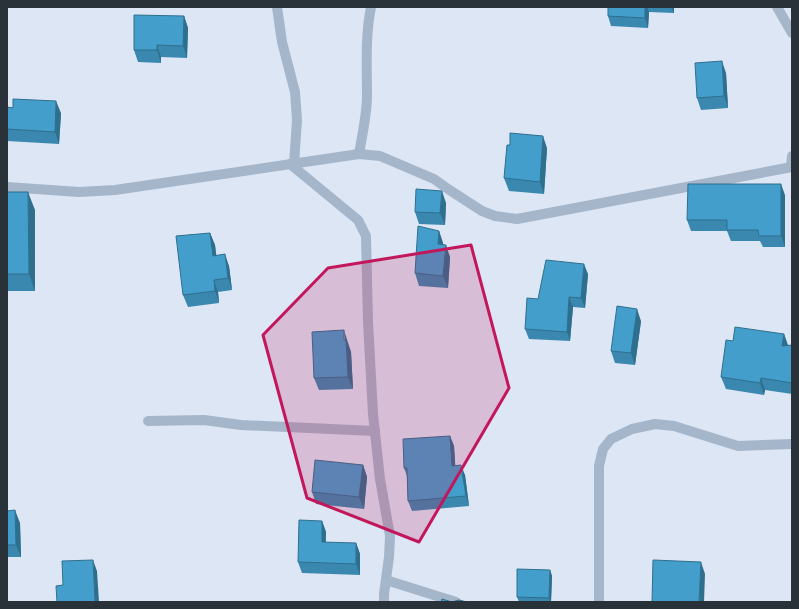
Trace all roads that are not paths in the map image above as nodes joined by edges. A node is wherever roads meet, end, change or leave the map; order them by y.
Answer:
1 (277, 7) edge
2 (371, 7) edge
3 (776, 7) edge
4 (792, 33) edge
5 (359, 154) junction
6 (792, 156) edge
7 (292, 164) junction
8 (792, 167) edge
9 (7, 186) edge
10 (148, 422) dead end
11 (375, 431) junction
12 (792, 444) edge
13 (386, 580) junction
14 (384, 602) edge
15 (456, 602) edge
16 (599, 602) edge

1 - 7 street
2 - 5 street
3 - 4 street
5 - 7 street
5 - 8 street
6 - 8 street
7 - 9 street
7 - 11 street
10 - 11 street
11 - 13 street
12 - 16 street
13 - 14 street
13 - 15 street

